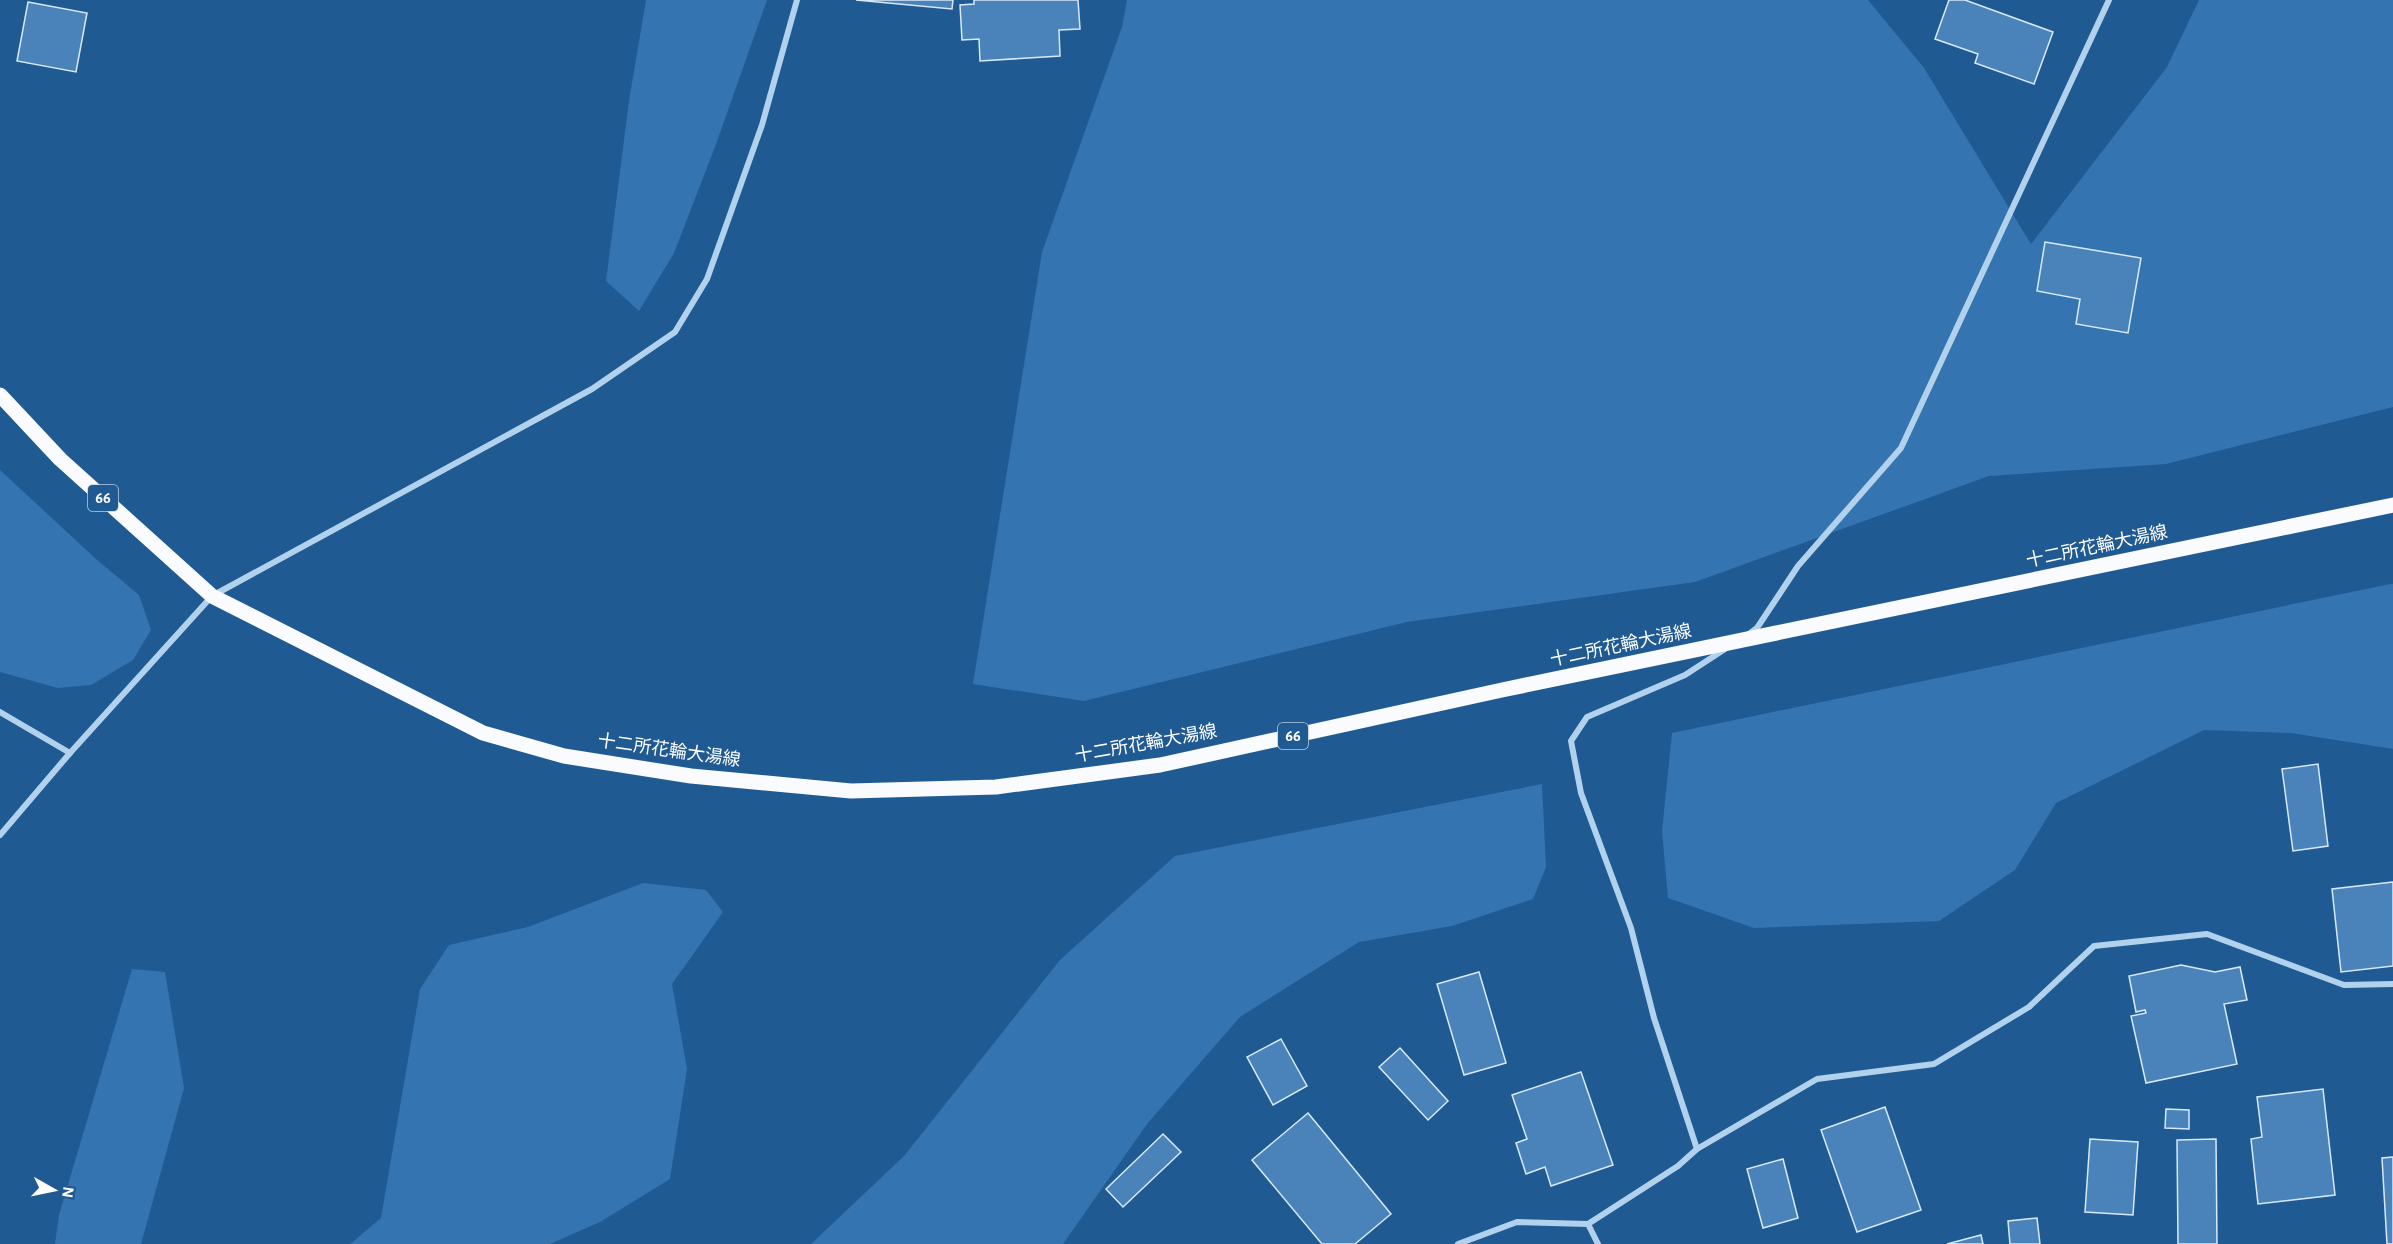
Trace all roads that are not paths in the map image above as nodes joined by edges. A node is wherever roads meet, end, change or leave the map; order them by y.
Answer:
1 (797, 0) edge
2 (2109, 0) edge
3 (0, 395) edge
4 (2393, 505) edge
5 (212, 596) junction
6 (1736, 642) junction
7 (0, 712) edge
8 (70, 753) junction
9 (0, 835) edge
10 (2393, 984) edge
11 (1697, 1149) junction
12 (1588, 1224) junction
13 (1458, 1244) edge
14 (1598, 1244) edge

1 - 5 street
2 - 6 street
3 - 5 main road, 十二所花輪大湯線 / 66
4 - 6 main road, 十二所花輪大湯線 / 66
5 - 6 main road, 十二所花輪大湯線 / 66
5 - 8 street
6 - 11 street
7 - 8 street
8 - 9 street
10 - 11 street
11 - 12 street
12 - 13 street
12 - 14 street

